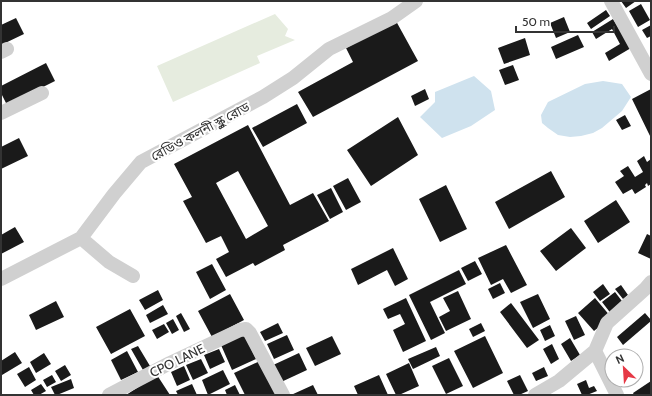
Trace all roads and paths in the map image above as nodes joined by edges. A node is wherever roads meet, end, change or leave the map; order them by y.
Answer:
1 (416, 1) edge
2 (611, 1) edge
3 (651, 74) edge
4 (42, 93) dead end
5 (1, 113) edge
6 (81, 238) junction
7 (133, 276) dead end
8 (1, 279) edge
9 (651, 282) edge
10 (595, 351) junction
11 (109, 395) edge
12 (283, 395) edge
13 (535, 395) edge
14 (617, 395) edge

1 - 6 street, রেডিও কলনী স্কুল রোড
2 - 3 street
4 - 5 street
6 - 7 street
6 - 8 street, রেডিও কলনী স্কুল রোড
9 - 10 street
10 - 13 street
10 - 14 street
11 - 12 street, CPO LANE

